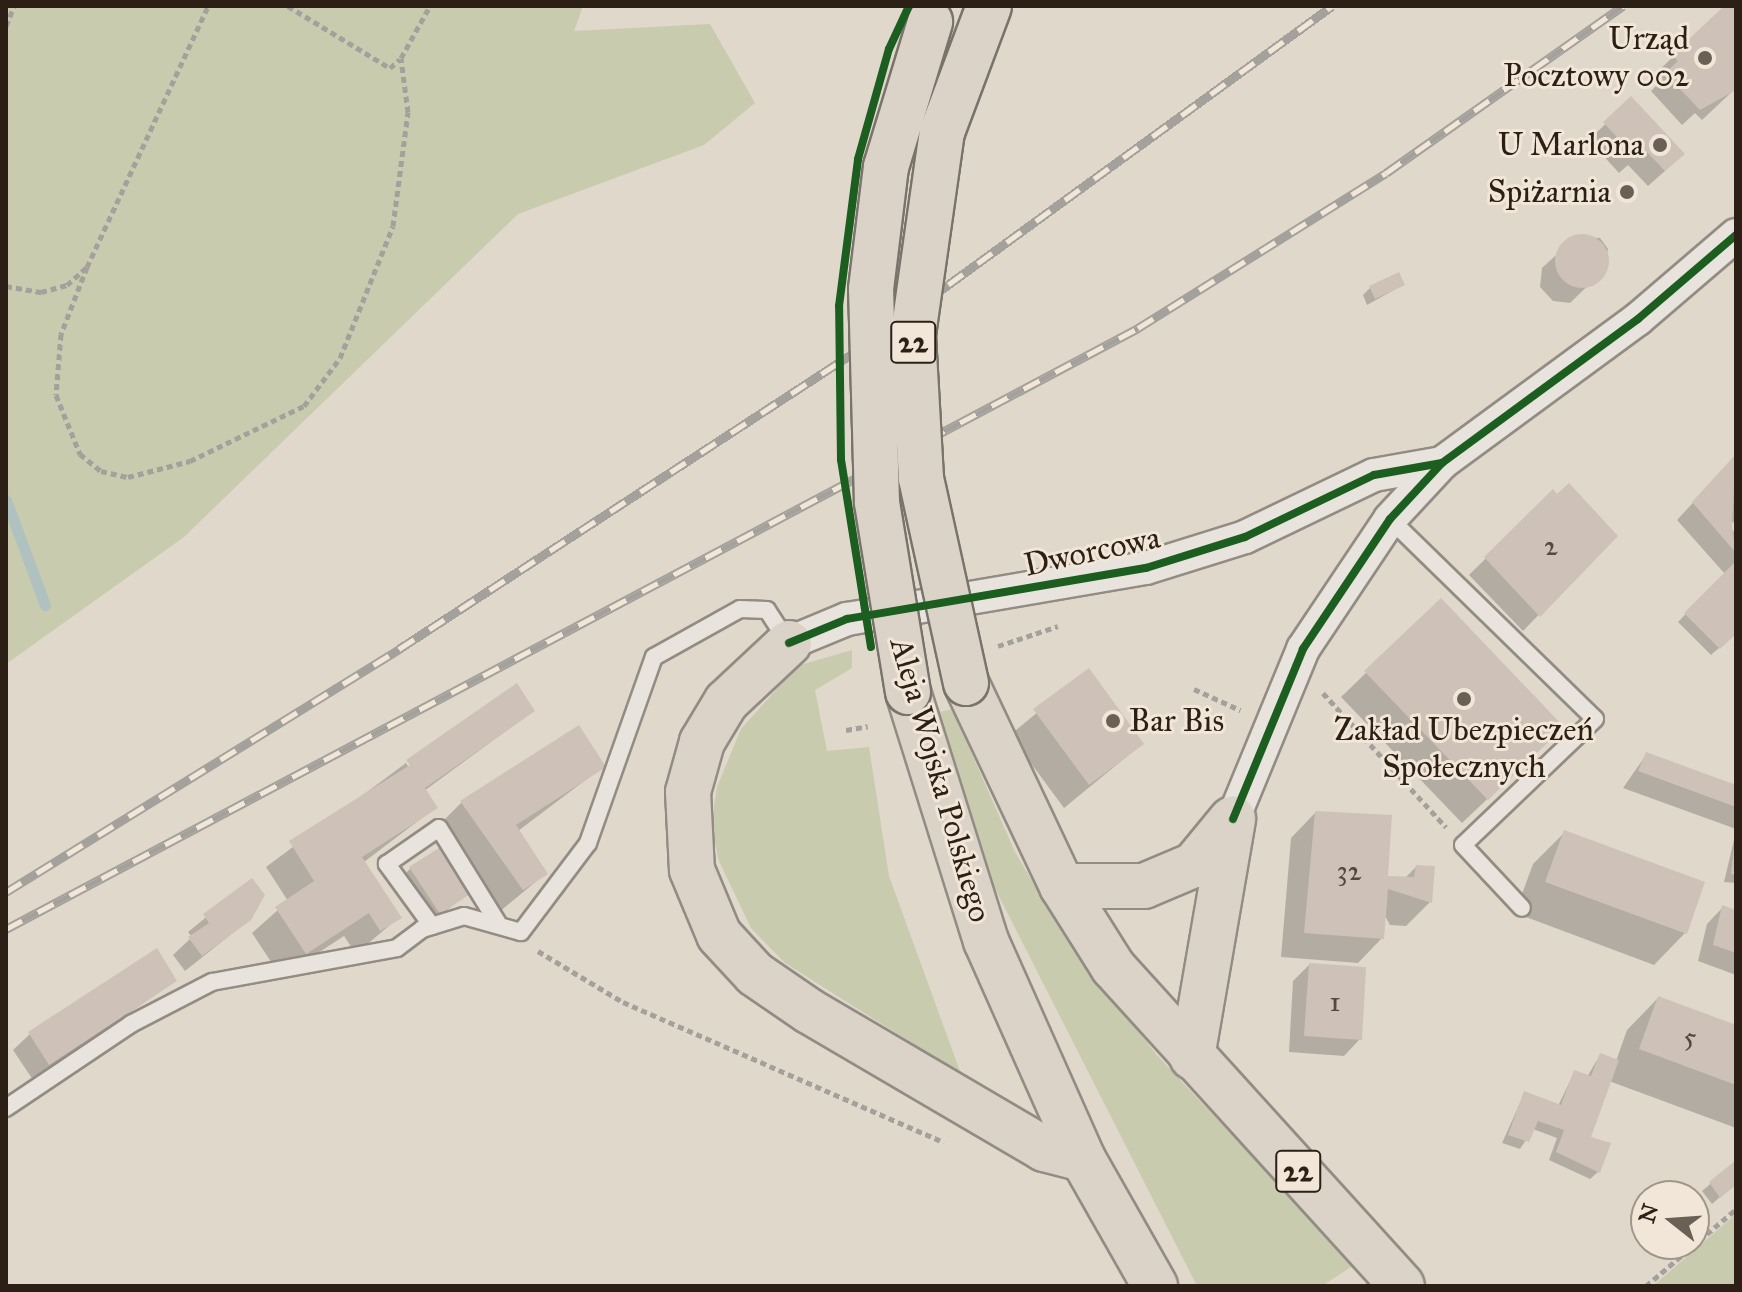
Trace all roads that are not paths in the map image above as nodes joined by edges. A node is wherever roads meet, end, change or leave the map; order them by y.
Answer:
1 (989, 6) edge
2 (934, 14) edge
3 (1736, 235) edge
4 (1442, 463) junction
5 (1390, 519) junction
6 (789, 643) junction
7 (1233, 819) junction
8 (1062, 886) junction
9 (1522, 908) dead end
10 (498, 923) junction
11 (432, 926) junction
12 (1192, 1057) junction
13 (6, 1108) edge
14 (1083, 1159) junction
15 (1155, 1286) edge
16 (1402, 1286) edge

1 - 8 main road, Aleja Wojska Polskiego / 22, bridge
2 - 14 main road, Aleja Wojska Polskiego / 22, bridge
3 - 4 street, Dworcowa
4 - 5 street, Dworcowa
4 - 6 street, Dworcowa
5 - 7 street, Dworcowa
5 - 9 lane
6 - 10 lane
6 - 14 main road
7 - 8 main road
7 - 12 main road
8 - 12 main road, Aleja Wojska Polskiego / 22
10 - 11 lane
10 - 11 lane
11 - 13 lane
12 - 16 main road, Aleja Wojska Polskiego / 22
14 - 15 main road, Aleja Wojska Polskiego / 22

